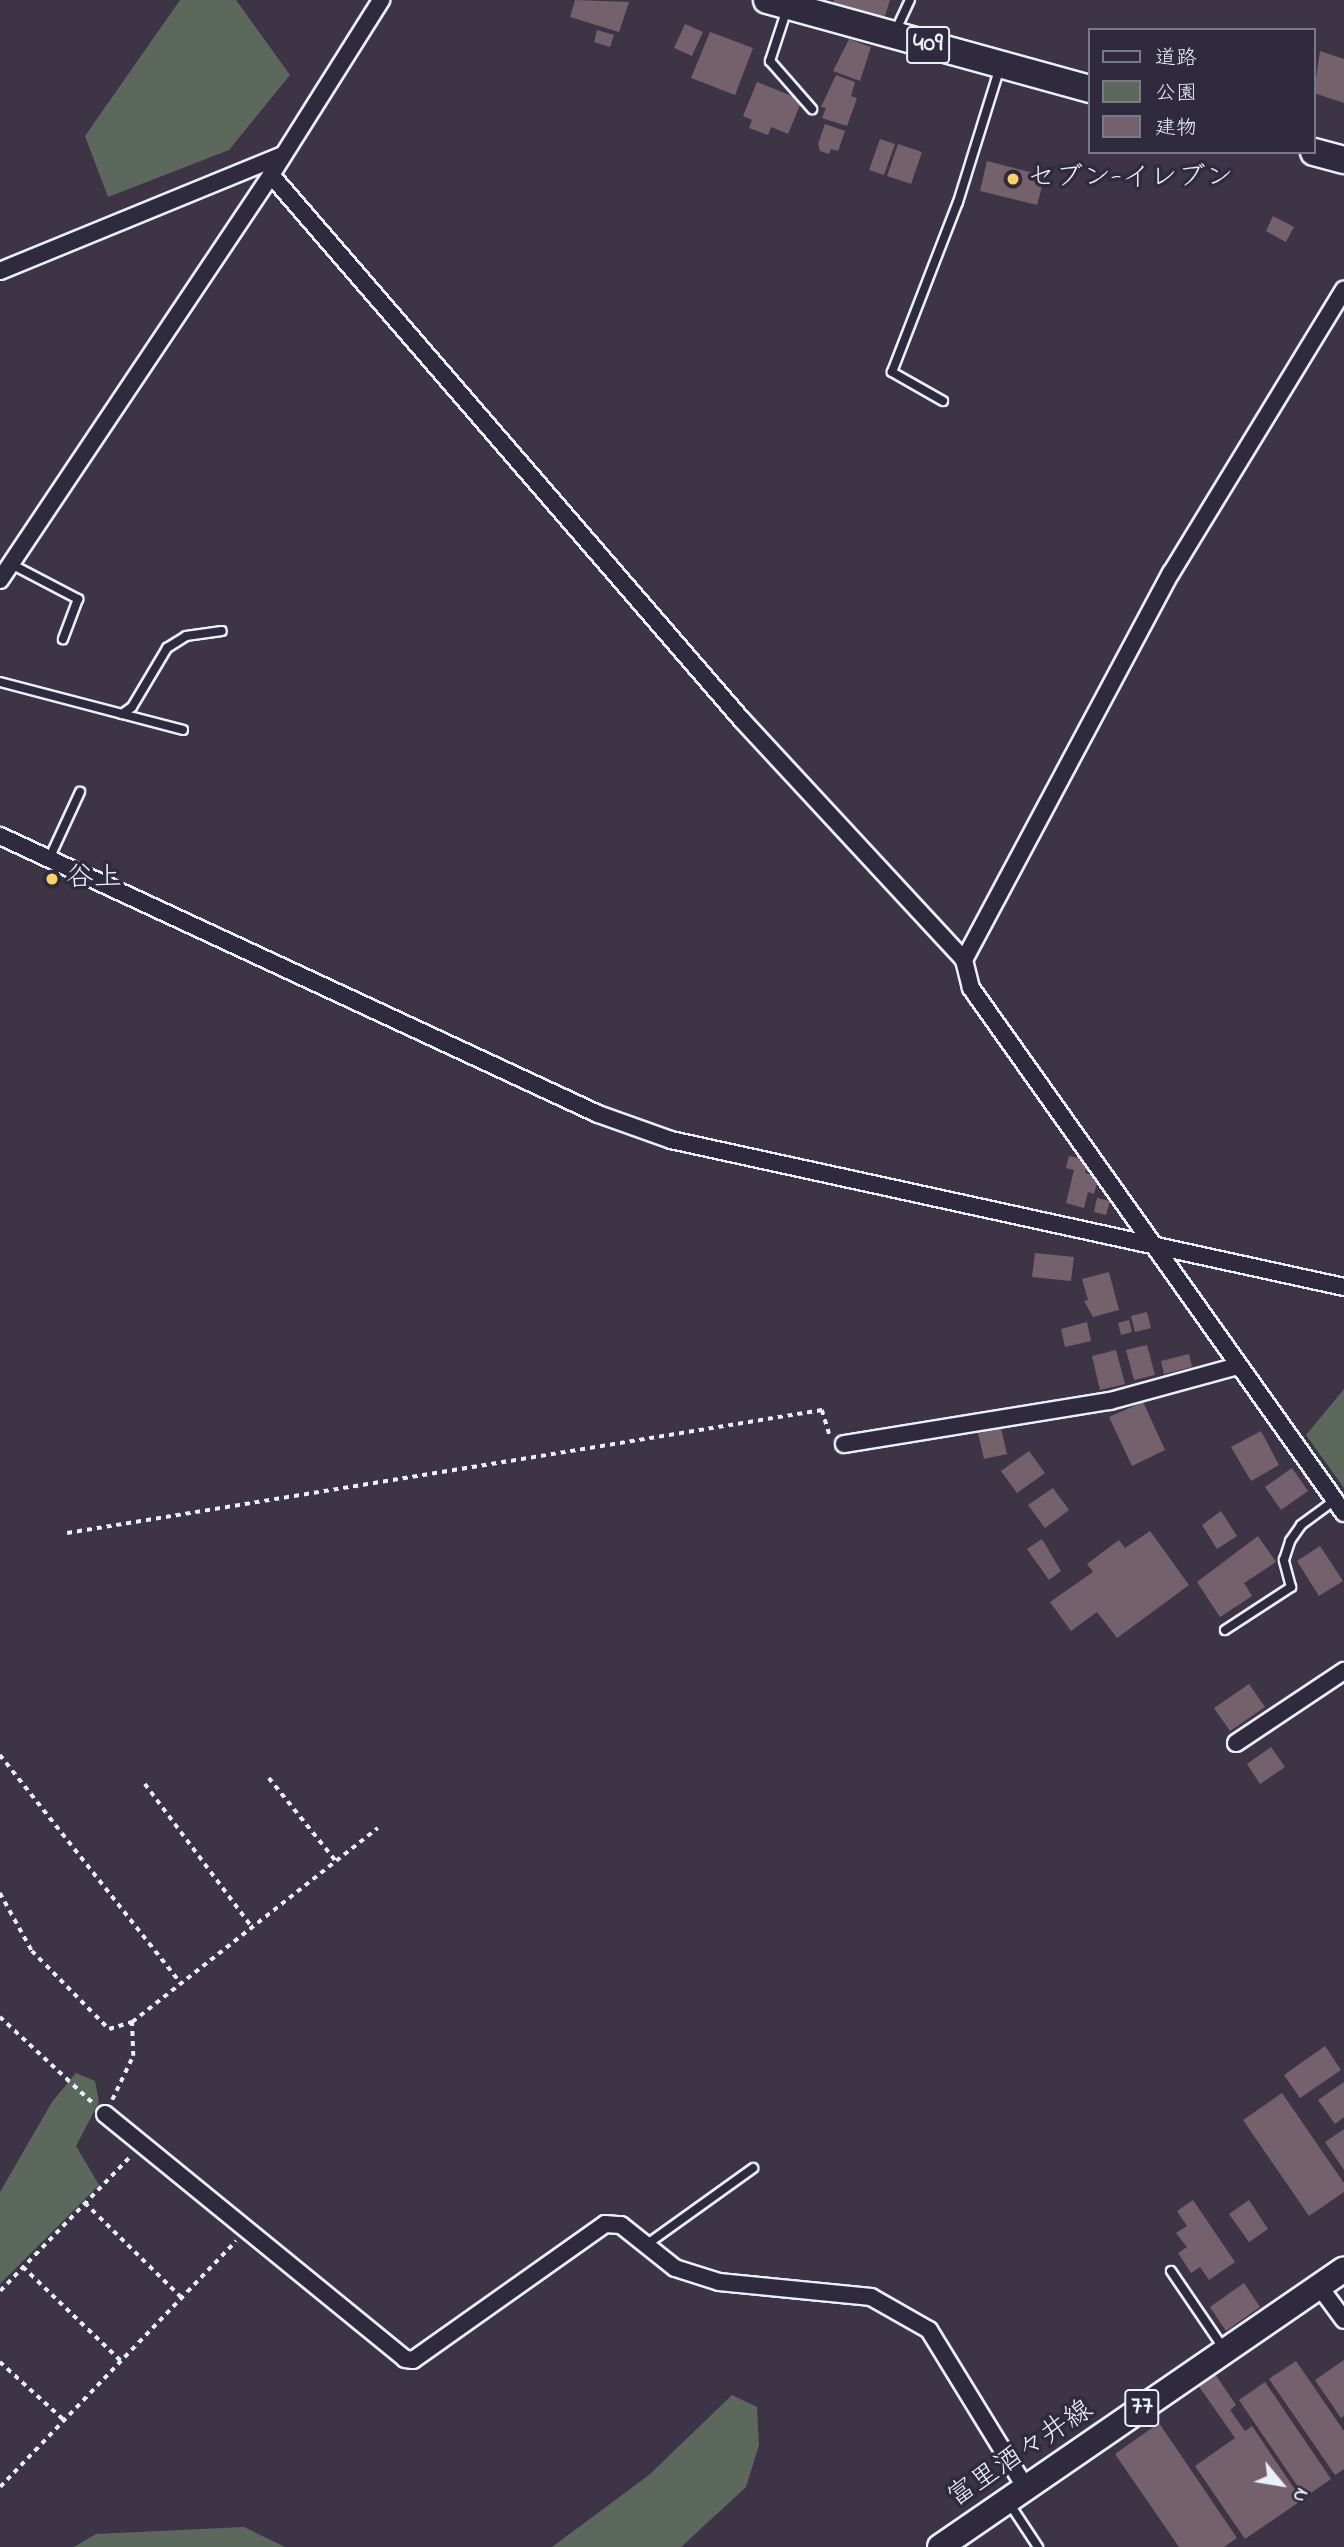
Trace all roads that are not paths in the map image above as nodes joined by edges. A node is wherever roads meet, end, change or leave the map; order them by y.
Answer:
1 (381, 0) edge
2 (911, 0) edge
3 (777, 3) edge
4 (893, 35) junction
5 (1001, 65) junction
6 (1088, 88) edge
7 (812, 109) dead end
8 (1316, 153) edge
9 (283, 155) junction
10 (1344, 160) edge
11 (271, 175) junction
12 (0, 271) edge
13 (1344, 290) edge
14 (943, 401) dead end
15 (11, 564) junction
16 (0, 580) edge
17 (222, 631) dead end
18 (63, 639) dead end
19 (0, 682) edge
20 (122, 713) junction
21 (183, 730) dead end
22 (80, 792) dead end
23 (0, 836) edge
24 (49, 859) junction
25 (964, 960) junction
26 (1147, 1242) junction
27 (1344, 1287) edge
28 (1238, 1366) junction
29 (844, 1444) road end
30 (1339, 1507) edge
31 (1226, 1630) dead end
32 (1344, 1671) edge
33 (1236, 1743) dead end
34 (105, 2114) road end
35 (754, 2168) dead end
36 (644, 2246) junction
37 (1344, 2269) edge
38 (1171, 2271) dead end
39 (1319, 2286) junction
40 (1344, 2320) edge
41 (1225, 2351) junction
42 (1016, 2494) junction
43 (940, 2547) edge
44 (1038, 2547) edge

1 - 9 street
2 - 4 lane
3 - 4 highway, 409
3 - 7 lane
4 - 5 highway, 409
5 - 6 highway, 409
5 - 14 lane
8 - 10 highway
9 - 11 street
9 - 12 street
11 - 15 street
11 - 25 street
13 - 25 street
15 - 16 street
15 - 18 lane
17 - 20 lane
19 - 20 lane
20 - 21 lane
22 - 24 lane
23 - 24 street
24 - 26 street
25 - 26 street
26 - 27 street
26 - 28 street
28 - 29 street
28 - 30 street
30 - 31 lane
32 - 33 street
34 - 36 street
35 - 36 lane
36 - 42 street
37 - 39 main road, 富里酒々井線 / 77
38 - 41 lane
39 - 40 street
39 - 41 main road, 富里酒々井線 / 77
41 - 42 main road, 富里酒々井線 / 77
42 - 43 main road, 富里酒々井線 / 77
42 - 44 lane

